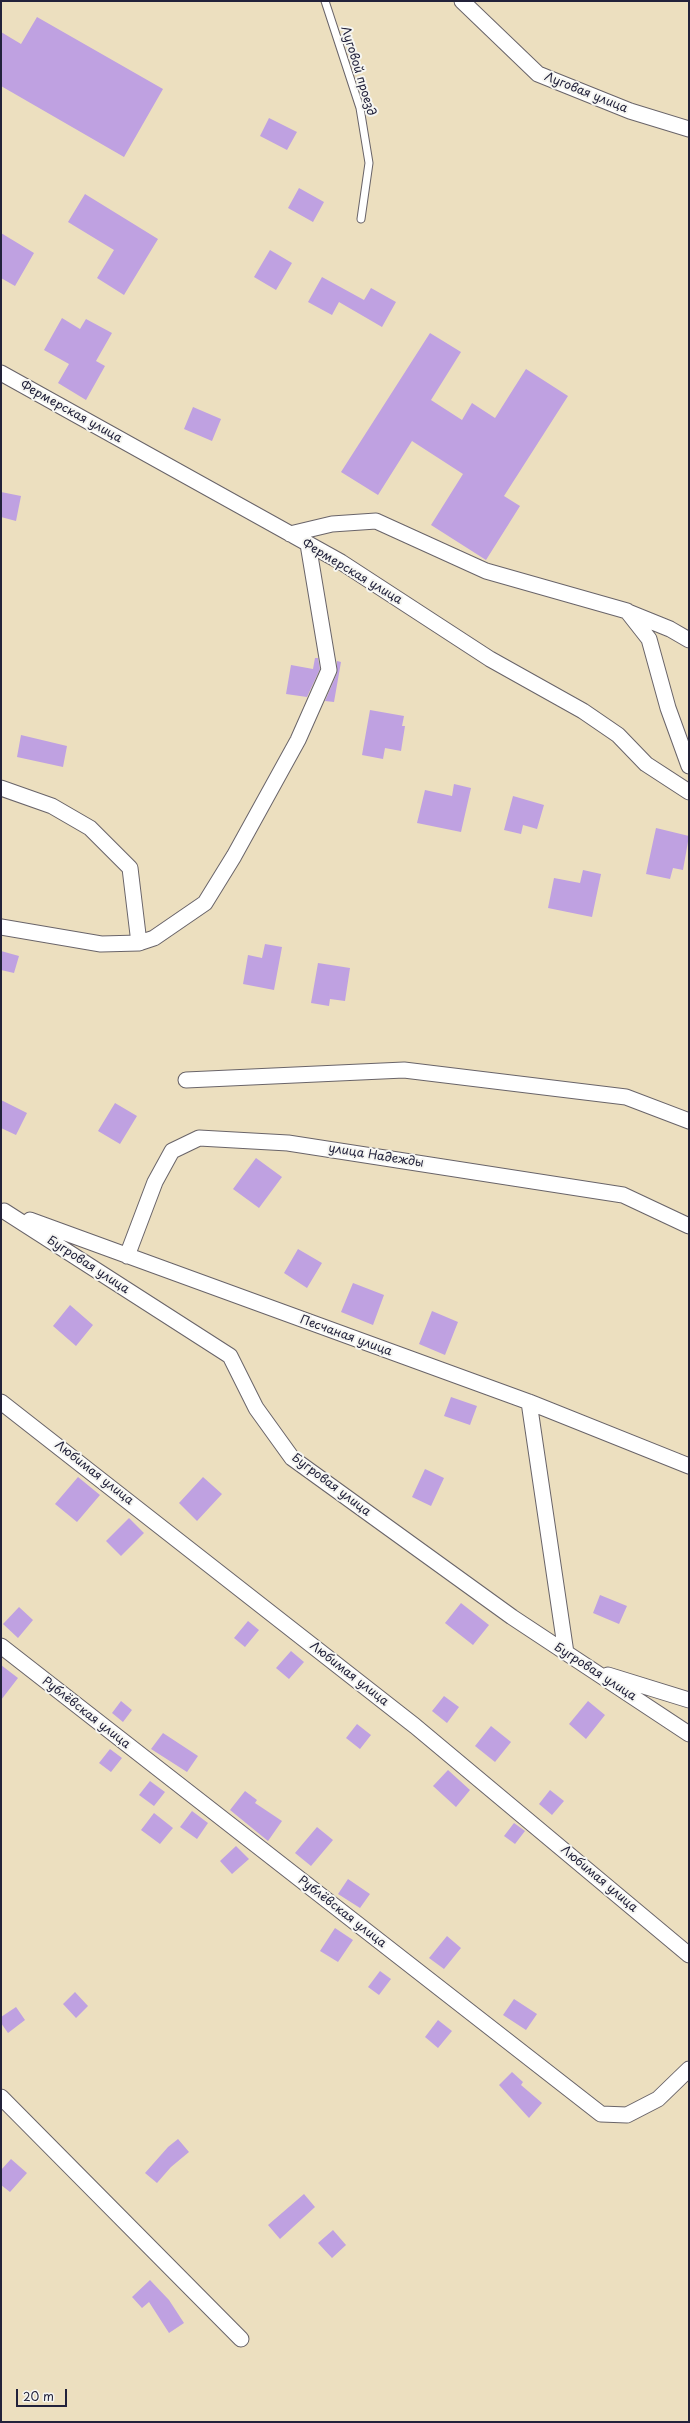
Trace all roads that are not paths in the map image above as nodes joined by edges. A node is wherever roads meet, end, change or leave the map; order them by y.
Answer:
1 (325, 1) edge
2 (462, 1) edge
3 (689, 129) edge
4 (361, 219) dead end
5 (1, 373) edge
6 (290, 534) junction
7 (308, 544) junction
8 (627, 611) junction
9 (689, 640) edge
10 (689, 766) edge
11 (1, 788) edge
12 (689, 792) edge
13 (1, 927) edge
14 (139, 943) junction
15 (186, 1080) dead end
16 (689, 1121) edge
17 (2, 1210) edge
18 (689, 1226) edge
19 (127, 1256) junction
20 (1, 1402) edge
21 (529, 1402) junction
22 (689, 1466) edge
23 (1, 1646) edge
24 (566, 1653) junction
25 (592, 1670) junction
26 (689, 1700) edge
27 (689, 1734) edge
28 (689, 1955) edge
29 (689, 2069) edge
30 (1, 2097) edge
31 (241, 2339) dead end

1 - 4 lane, Луговой проезд
2 - 3 street, Луговая улица
5 - 6 street, Фермерская улица
6 - 7 street, Фермерская улица
6 - 8 street
7 - 12 street, Фермерская улица
7 - 14 street
8 - 9 street
8 - 10 street
11 - 14 street
13 - 14 street
15 - 16 street
17 - 19 street, Песчаная улица
17 - 24 street, Бугровая улица
18 - 19 street, улица Надежды
19 - 21 street, Песчаная улица
20 - 28 street, Любимая улица
21 - 22 street, Песчаная улица
21 - 24 street
23 - 29 street, Рублёвская улица
24 - 25 street, Бугровая улица
25 - 26 street
25 - 27 street, Бугровая улица
30 - 31 street

